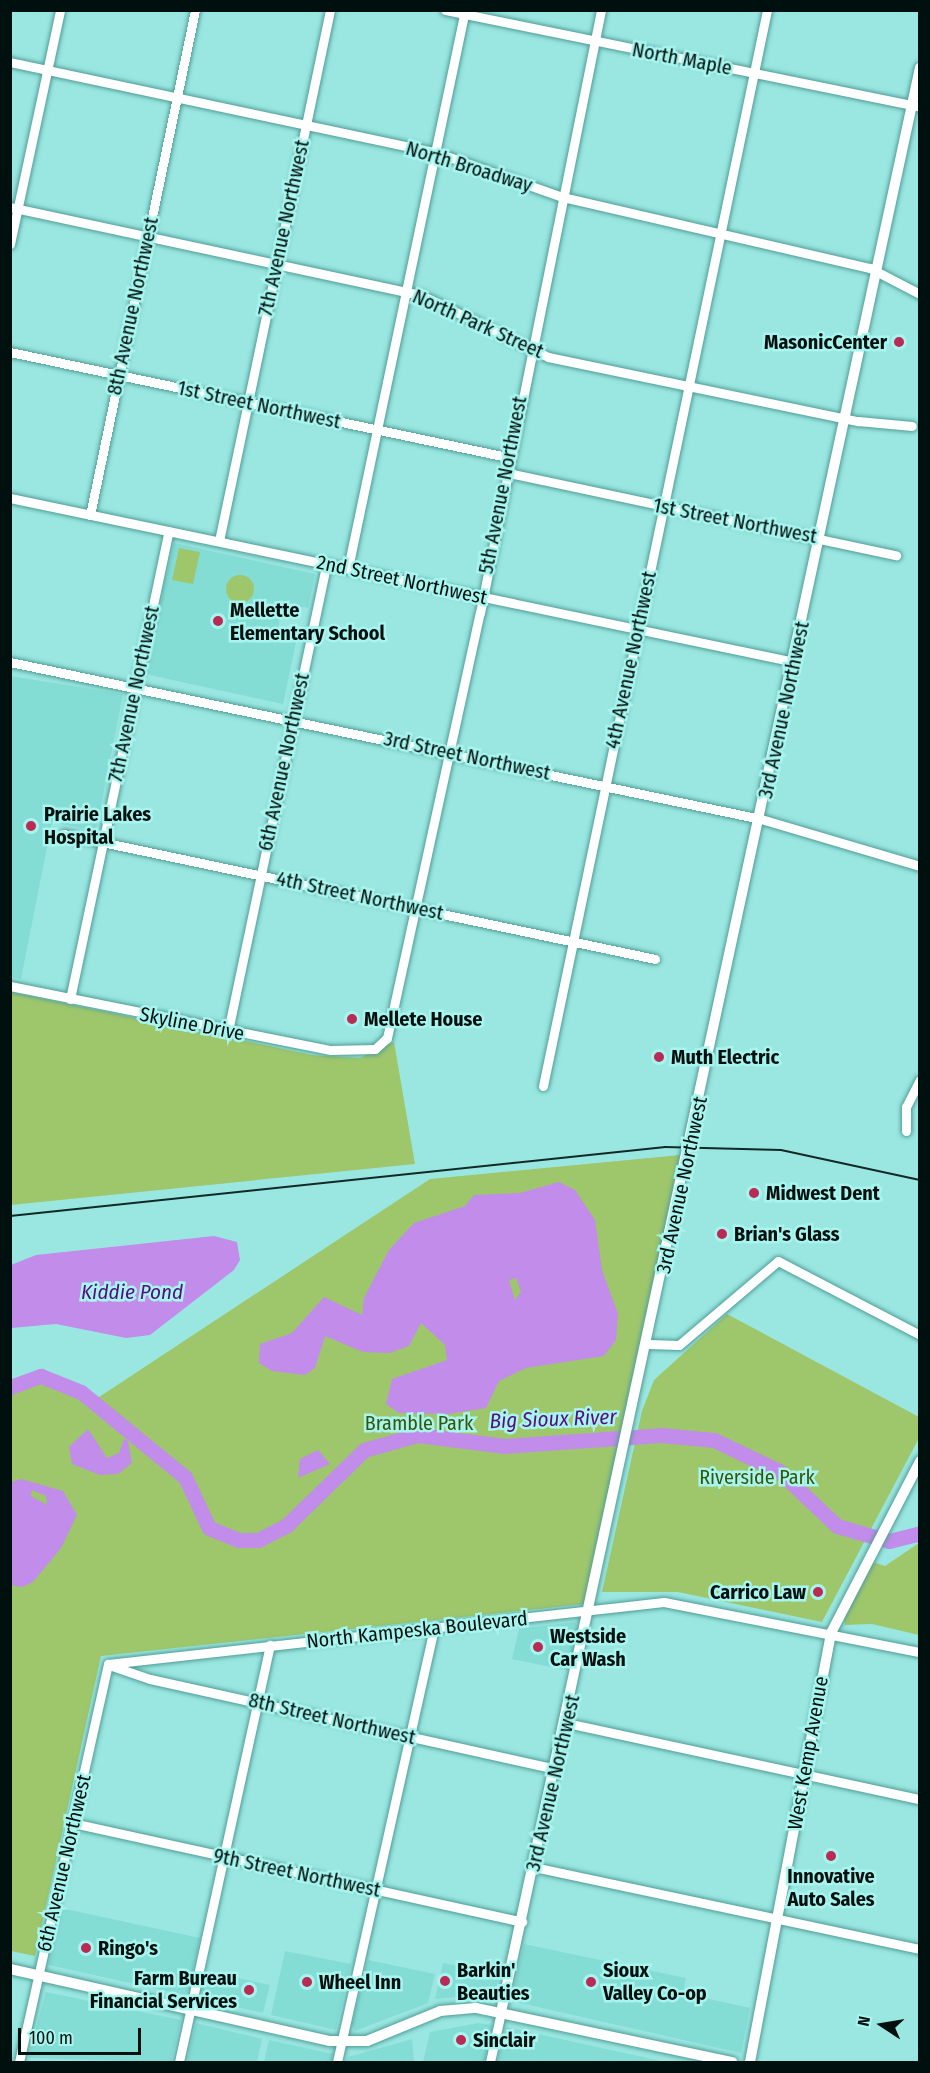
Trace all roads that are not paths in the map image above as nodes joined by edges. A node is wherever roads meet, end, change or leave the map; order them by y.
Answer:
1 (60, 10) edge
2 (195, 10) edge
3 (330, 10) edge
4 (445, 10) edge
5 (601, 10) edge
6 (767, 10) edge
7 (464, 13) edge
8 (594, 42) junction
9 (10, 62) edge
10 (920, 68) edge
11 (47, 70) junction
12 (754, 73) junction
13 (176, 98) junction
14 (915, 106) edge
15 (305, 126) junction
16 (435, 152) junction
17 (562, 197) junction
18 (14, 207) edge
19 (719, 234) junction
20 (147, 236) junction
21 (10, 244) edge
22 (277, 263) junction
23 (877, 271) junction
24 (406, 292) junction
25 (920, 294) edge
26 (531, 349) junction
27 (10, 352) edge
28 (118, 375) junction
29 (688, 385) junction
30 (248, 402) junction
31 (845, 418) junction
32 (912, 426) dead end
33 (377, 430) junction
34 (507, 457) junction
35 (504, 472) junction
36 (10, 498) edge
37 (663, 507) junction
38 (90, 514) junction
39 (169, 531) junction
40 (820, 538) junction
41 (219, 541) junction
42 (896, 555) dead end
43 (326, 564) junction
44 (348, 568) junction
45 (481, 596) junction
46 (638, 629) junction
47 (10, 662) edge
48 (794, 662) junction
49 (136, 687) junction
50 (293, 718) junction
51 (450, 753) junction
52 (604, 786) junction
53 (761, 819) junction
54 (64, 834) dead end
55 (104, 842) junction
56 (920, 866) edge
57 (260, 875) junction
58 (416, 908) junction
59 (572, 941) junction
60 (655, 959) dead end
61 (10, 986) edge
62 (70, 999) junction
63 (228, 1031) junction
64 (375, 1049) joint
65 (920, 1080) edge
66 (543, 1086) dead end
67 (906, 1131) dead end
68 (920, 1335) edge
69 (648, 1344) junction
70 (920, 1461) edge
71 (592, 1610) junction
72 (434, 1629) junction
73 (831, 1633) junction
74 (270, 1645) junction
75 (920, 1652) edge
76 (108, 1664) junction
77 (257, 1702) junction
78 (567, 1723) junction
79 (410, 1737) junction
80 (556, 1769) junction
81 (804, 1774) junction
82 (920, 1798) edge
83 (73, 1823) junction
84 (224, 1856) junction
85 (534, 1867) junction
86 (376, 1890) junction
87 (777, 1920) junction
88 (522, 1922) junction
89 (920, 1949) edge
90 (10, 1969) edge
91 (39, 1976) junction
92 (190, 2009) junction
93 (501, 2012) junction
94 (342, 2042) junction
95 (19, 2062) edge
96 (179, 2062) edge
97 (337, 2062) edge
98 (490, 2062) edge
99 (732, 2062) edge
100 (750, 2062) edge

1 - 11 street
2 - 13 street, 8th Avenue Northwest
3 - 15 street, 7th Avenue Northwest
4 - 7 street, North Maple
5 - 8 street, 5th Avenue Northwest
6 - 12 street, 4th Avenue Northwest
7 - 8 street, North Maple
7 - 16 street
8 - 12 street, North Maple
8 - 17 street, 5th Avenue Northwest
9 - 11 street, North Broadway
10 - 14 main road, 3rd Avenue Northwest
11 - 13 street, North Broadway
11 - 18 street
12 - 14 street, North Maple
12 - 19 street, 4th Avenue Northwest
13 - 15 street, North Broadway
13 - 20 street, 8th Avenue Northwest
14 - 23 main road, 3rd Avenue Northwest
15 - 16 street, North Broadway
15 - 22 street, 7th Avenue Northwest
16 - 17 street, North Broadway
16 - 24 street
17 - 19 street, North Broadway
17 - 26 street, 5th Avenue Northwest
18 - 20 street, North Park Street
18 - 21 street
19 - 23 street, North Broadway
19 - 29 street, 4th Avenue Northwest
20 - 22 street, North Park Street
20 - 28 street, 8th Avenue Northwest
22 - 24 street, North Park Street
22 - 30 street, 7th Avenue Northwest
23 - 25 street, North Broadway
23 - 31 main road, 3rd Avenue Northwest
24 - 26 street, North Park Street
24 - 33 street
26 - 29 street, North Park Street
26 - 34 street, 5th Avenue Northwest
27 - 28 street, 1st Street Northwest
28 - 30 street, 1st Street Northwest
28 - 38 street, 8th Avenue Northwest
29 - 31 street, North Park Street
29 - 37 street, 4th Avenue Northwest
30 - 33 street, 1st Street Northwest
30 - 41 street, 7th Avenue Northwest
31 - 32 street, North Park Street
31 - 40 main road, 3rd Avenue Northwest
33 - 34 street, 1st Street Northwest
33 - 44 street
34 - 35 street, 5th Avenue Northwest
35 - 37 street, 1st Street Northwest
35 - 45 street, 5th Avenue Northwest
36 - 38 street, 2nd Street Northwest
37 - 40 street, 1st Street Northwest
37 - 46 street, 4th Avenue Northwest
38 - 39 street, 2nd Street Northwest
39 - 41 street, 2nd Street Northwest
39 - 49 street, 7th Avenue Northwest
40 - 42 street, 1st Street Northwest
40 - 48 main road, 3rd Avenue Northwest
41 - 43 street, 2nd Street Northwest
43 - 44 street, 2nd Street Northwest
43 - 50 street, 6th Avenue Northwest
44 - 45 street, 2nd Street Northwest
45 - 46 street, 2nd Street Northwest
45 - 51 street, 5th Avenue Northwest
46 - 48 street, 2nd Street Northwest
46 - 52 street, 4th Avenue Northwest
47 - 49 street, 3rd Street Northwest
48 - 53 main road, 3rd Avenue Northwest
49 - 50 street, 3rd Street Northwest
49 - 55 street, 7th Avenue Northwest
50 - 51 street, 3rd Street Northwest
50 - 57 street, 6th Avenue Northwest
51 - 52 street, 3rd Street Northwest
51 - 58 street, 5th Avenue Northwest
52 - 53 street, 3rd Street Northwest
52 - 59 street, 4th Avenue Northwest
53 - 56 street, 3rd Street Northwest
53 - 69 main road, 3rd Avenue Northwest
54 - 55 street, 4th Street Northwest
55 - 57 street, 4th Street Northwest
55 - 62 street, 7th Avenue Northwest
57 - 58 street, 4th Street Northwest
57 - 63 street, 6th Avenue Northwest
58 - 59 street, 4th Street Northwest
58 - 64 street, 5th Avenue Northwest
59 - 60 street, 4th Street Northwest
59 - 66 street, 4th Avenue Northwest
61 - 62 street, Skyline Drive
62 - 63 street, Skyline Drive
63 - 64 street, Skyline Drive
65 - 67 street
68 - 69 street
69 - 71 main road, 3rd Avenue Northwest
70 - 73 main road, West Kemp Avenue
71 - 72 street, North Kampeska Boulevard
71 - 73 street, North Kampeska Boulevard
71 - 78 main road, 3rd Avenue Northwest
72 - 74 street, North Kampeska Boulevard
72 - 79 street
73 - 75 street, North Kampeska Boulevard
73 - 81 main road, West Kemp Avenue
74 - 76 street, North Kampeska Boulevard
74 - 77 street
76 - 77 street, 8th Street Northwest
76 - 83 street, 6th Avenue Northwest
77 - 79 street, 8th Street Northwest
77 - 84 street
78 - 80 main road, 3rd Avenue Northwest
78 - 81 street
79 - 80 street, 8th Street Northwest
79 - 86 street
80 - 85 main road, 3rd Avenue Northwest
81 - 82 street
81 - 87 main road, West Kemp Avenue
83 - 84 street, 9th Street Northwest
83 - 91 street, 6th Avenue Northwest
84 - 86 street, 9th Street Northwest
84 - 92 street
85 - 87 street
85 - 88 main road, 3rd Avenue Northwest
86 - 88 street, 9th Street Northwest
86 - 94 street
87 - 89 street
87 - 100 main road, West Kemp Avenue
88 - 93 main road, 3rd Avenue Northwest
90 - 91 main road
91 - 92 main road
91 - 95 street, 6th Avenue Northwest
92 - 94 main road
92 - 96 street
93 - 94 main road
93 - 98 street, 3rd Avenue Northwest
93 - 99 main road
94 - 97 street

